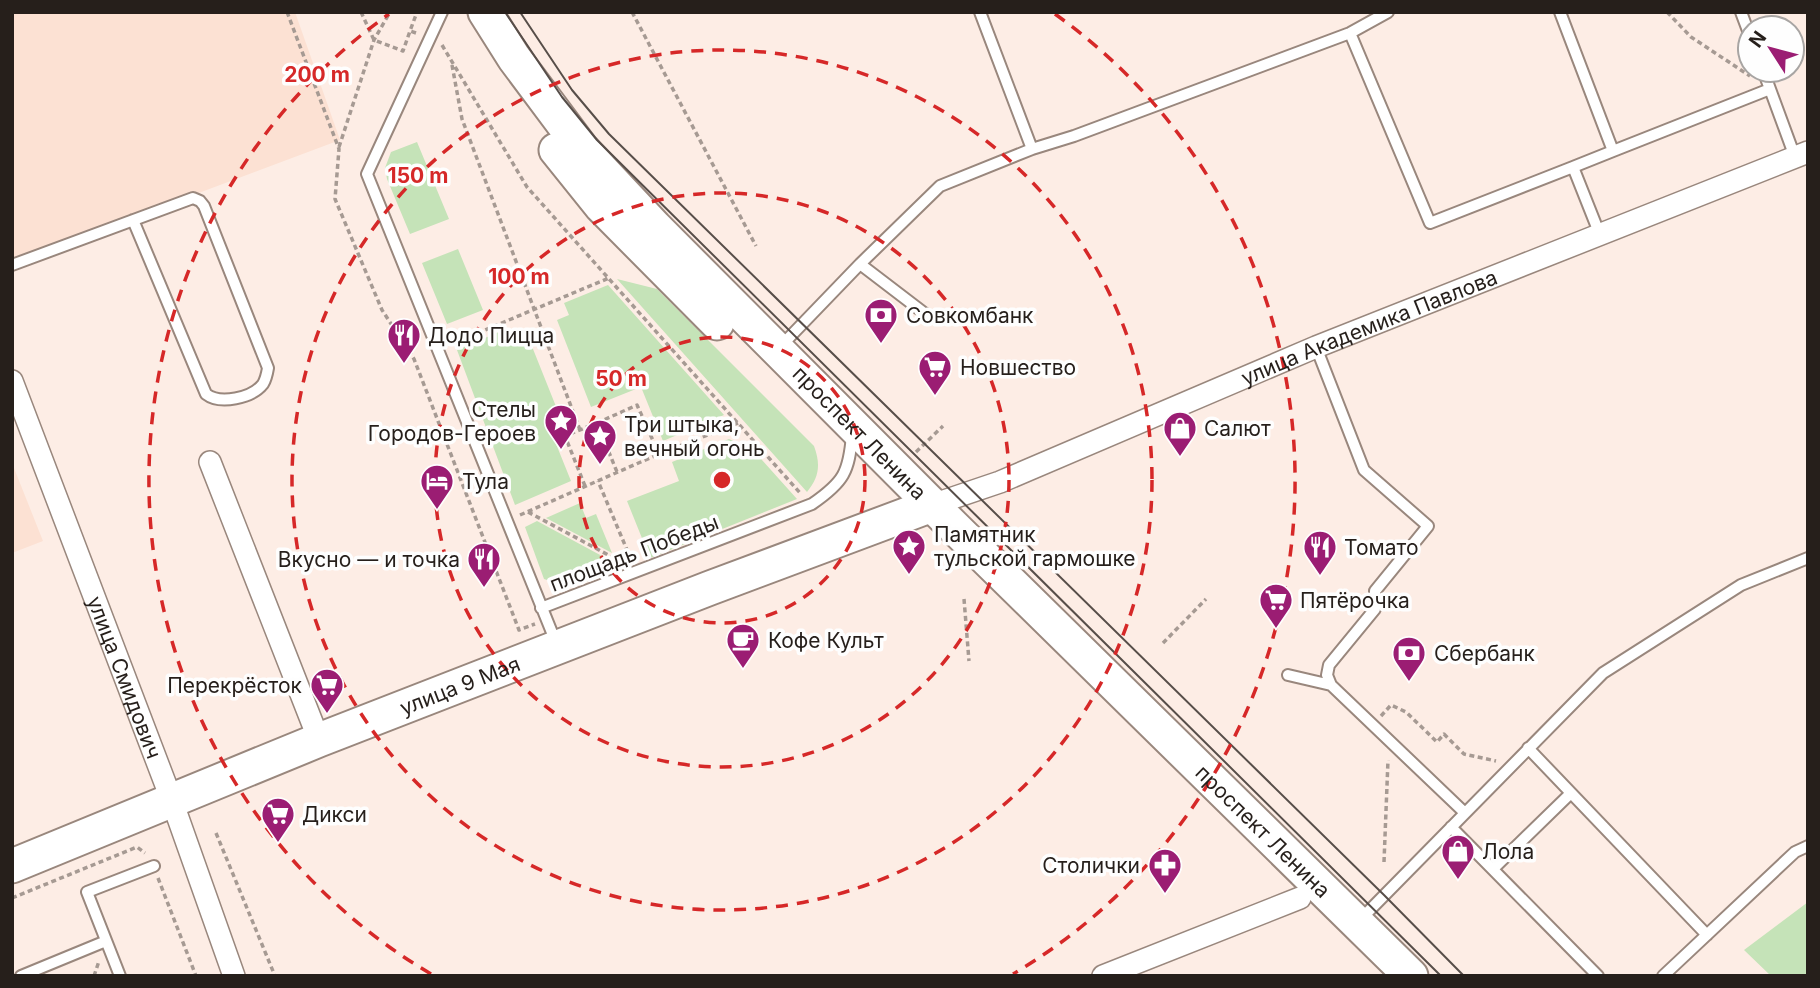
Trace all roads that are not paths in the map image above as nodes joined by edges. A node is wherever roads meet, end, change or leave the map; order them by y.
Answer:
1 (442, 12) edge
2 (462, 12) edge
3 (485, 12) edge
4 (980, 12) edge
5 (1388, 12) edge
6 (1560, 12) edge
7 (1350, 33) junction
8 (1768, 84) edge
9 (1770, 89) junction
10 (1032, 149) junction
11 (1613, 151) junction
12 (1802, 154) edge
13 (1573, 167) junction
14 (133, 220) junction
15 (1600, 235) junction
16 (860, 264) junction
17 (12, 265) edge
18 (928, 316) dead end
19 (1316, 347) junction
20 (776, 350) junction
21 (12, 381) edge
22 (851, 441) junction
23 (210, 462) dead end
24 (921, 509) junction
25 (1805, 559) edge
26 (1808, 572) edge
27 (541, 608) junction
28 (552, 634) junction
29 (1288, 675) dead end
30 (1331, 685) junction
31 (319, 740) junction
32 (1528, 748) junction
33 (1571, 793) junction
34 (172, 801) junction
35 (1465, 813) junction
36 (1451, 827) junction
37 (1808, 846) edge
38 (12, 866) edge
39 (153, 866) road end
40 (1493, 869) junction
41 (1300, 898) junction
42 (1357, 923) junction
43 (1707, 935) junction
44 (106, 941) junction
45 (21, 976) edge
46 (120, 976) edge
47 (234, 976) edge
48 (1103, 976) edge
49 (1379, 976) edge
50 (1410, 976) edge
51 (1598, 976) edge
52 (1663, 976) edge

1 - 27 lane, площадь Победы
2 - 22 main road, проспект Ленина
3 - 20 main road, проспект Ленина
4 - 10 lane
5 - 7 lane
6 - 11 lane
7 - 10 lane
7 - 13 lane
8 - 9 lane
9 - 11 lane
9 - 12 lane
10 - 16 lane
11 - 13 lane
12 - 15 street, улица Академика Павлова
13 - 15 lane
14 - 14 lane
14 - 17 lane
15 - 19 street, улица Академика Павлова
16 - 18 lane
16 - 20 lane
19 - 24 street, улица Академика Павлова
19 - 30 lane
20 - 22 main road, проспект Ленина
21 - 34 street, улица Смидович
22 - 24 main road, проспект Ленина
22 - 27 lane, площадь Победы
23 - 31 street
24 - 28 main road, улица 9 Мая
24 - 41 main road, проспект Ленина
24 - 42 main road, проспект Ленина
25 - 26 lane
25 - 32 lane
27 - 28 lane
28 - 31 main road, улица 9 Мая
29 - 30 lane
30 - 35 lane
31 - 34 main road, улица 9 Мая
32 - 33 lane
32 - 35 lane
33 - 40 lane
33 - 43 lane
34 - 38 main road, улица 9 Мая
34 - 47 street, улица Смидович
35 - 36 lane
36 - 40 lane
36 - 42 lane
37 - 43 lane
39 - 44 lane
40 - 51 lane
41 - 48 street
41 - 49 main road, проспект Ленина
42 - 50 main road, проспект Ленина
43 - 52 lane
44 - 45 lane
44 - 46 lane

